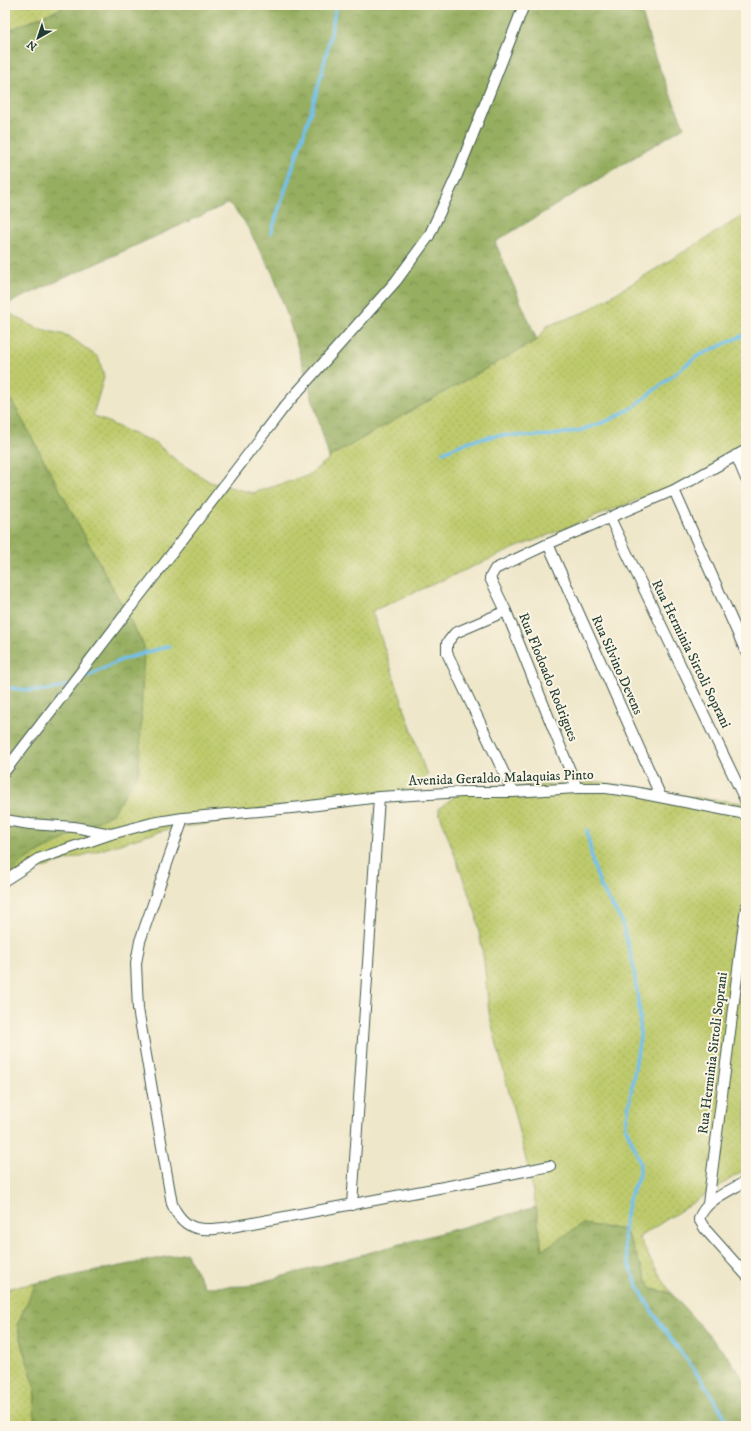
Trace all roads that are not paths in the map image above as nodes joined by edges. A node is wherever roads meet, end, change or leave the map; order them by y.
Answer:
1 (524, 5) edge
2 (746, 450) edge
3 (736, 456) junction
4 (746, 479) edge
5 (674, 490) junction
6 (610, 518) junction
7 (548, 544) junction
8 (506, 611) junction
9 (746, 652) edge
10 (5, 770) edge
11 (577, 788) junction
12 (513, 792) junction
13 (379, 797) junction
14 (660, 797) junction
15 (746, 802) edge
16 (746, 814) edge
17 (183, 818) junction
18 (5, 820) edge
19 (111, 834) junction
20 (5, 880) edge
21 (746, 907) edge
22 (550, 1166) dead end
23 (746, 1181) edge
24 (708, 1204) junction
25 (352, 1205) junction
26 (746, 1275) edge

1 - 10 street
2 - 3 street
3 - 4 street
3 - 5 street
5 - 6 street
5 - 9 street
6 - 7 street
6 - 15 street, Rua Herminia Sirtoli Soprani
7 - 8 street, Rua Flodoado Rodrigues
7 - 14 street, Rua Silvino Devens
8 - 11 street, Rua Flodoado Rodrigues
8 - 12 street
11 - 12 street, Avenida Geraldo Malaquias Pinto
11 - 14 street, Avenida Geraldo Malaquias Pinto
12 - 13 street, Avenida Geraldo Malaquias Pinto
13 - 17 street, Avenida Geraldo Malaquias Pinto
13 - 25 street
14 - 16 street, Avenida Geraldo Malaquias Pinto
17 - 19 street, Avenida Geraldo Malaquias Pinto
17 - 25 street
18 - 19 street
19 - 20 street, Avenida Geraldo Malaquias Pinto
21 - 24 street, Rua Herminia Sirtoli Soprani
22 - 25 street
23 - 24 street
24 - 26 street, Rua Herminia Sirtoli Soprani

